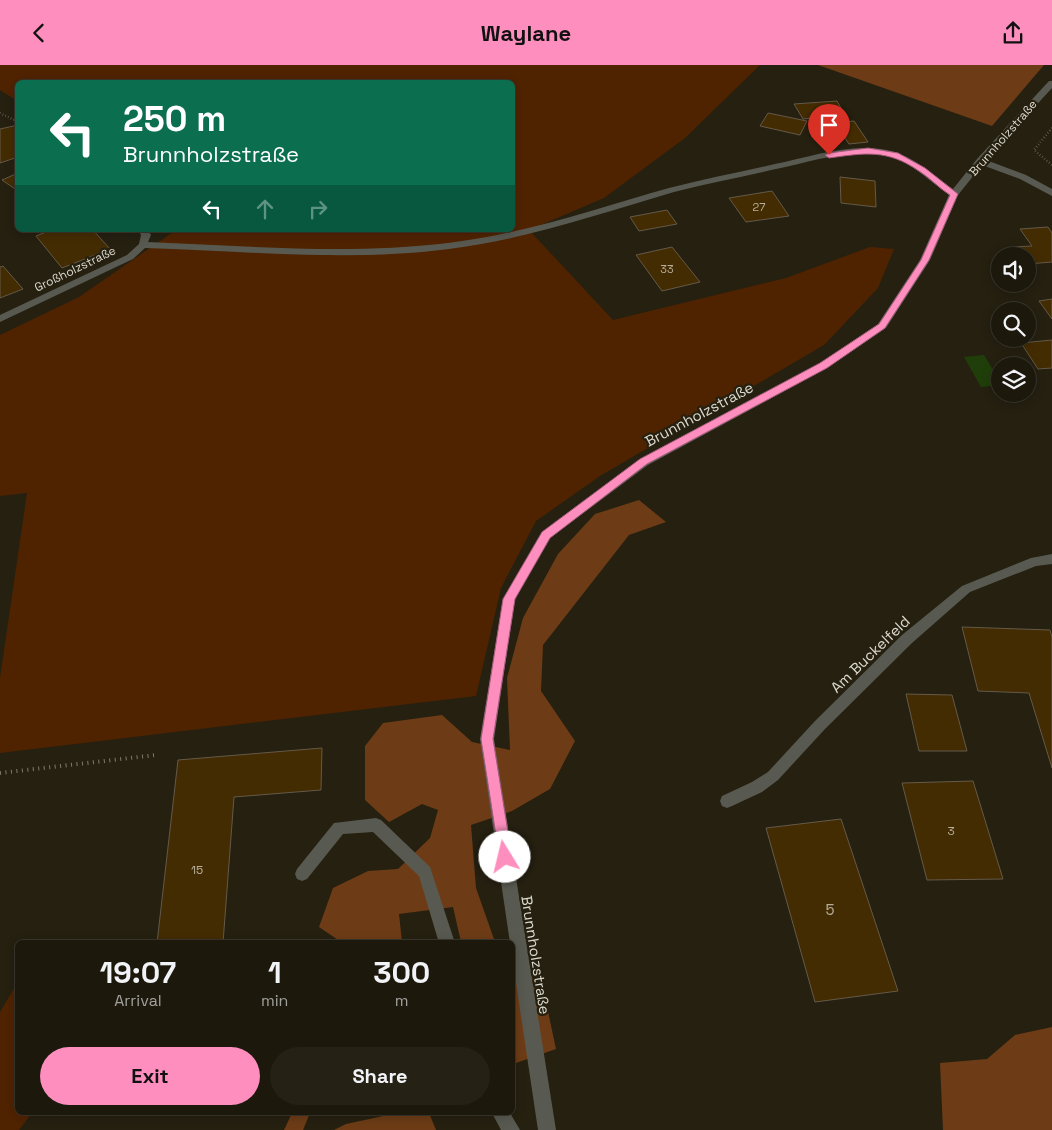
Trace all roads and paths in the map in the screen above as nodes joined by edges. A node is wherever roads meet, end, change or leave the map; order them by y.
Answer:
1 (1052, 83) edge
2 (0, 113) edge
3 (15, 120) edge
4 (1052, 129) edge
5 (980, 161) junction
6 (1052, 165) edge
7 (1052, 193) edge
8 (954, 194) junction
9 (144, 232) edge
10 (143, 245) junction
11 (0, 319) edge
12 (1052, 559) edge
13 (156, 755) dead end
14 (0, 773) edge
15 (727, 801) dead end
16 (302, 874) dead end
17 (446, 940) edge
18 (502, 1115) edge
19 (511, 1130) edge
20 (546, 1130) edge

1 - 5 street, Brunnholzstraße
2 - 3 path
4 - 6 path
5 - 7 street
5 - 8 street, Brunnholzstraße
8 - 10 street
8 - 20 street, Brunnholzstraße
9 - 10 street
10 - 11 street, Großholzstraße
12 - 15 street, Am Buckelfeld
13 - 14 path
16 - 17 street
18 - 19 street

